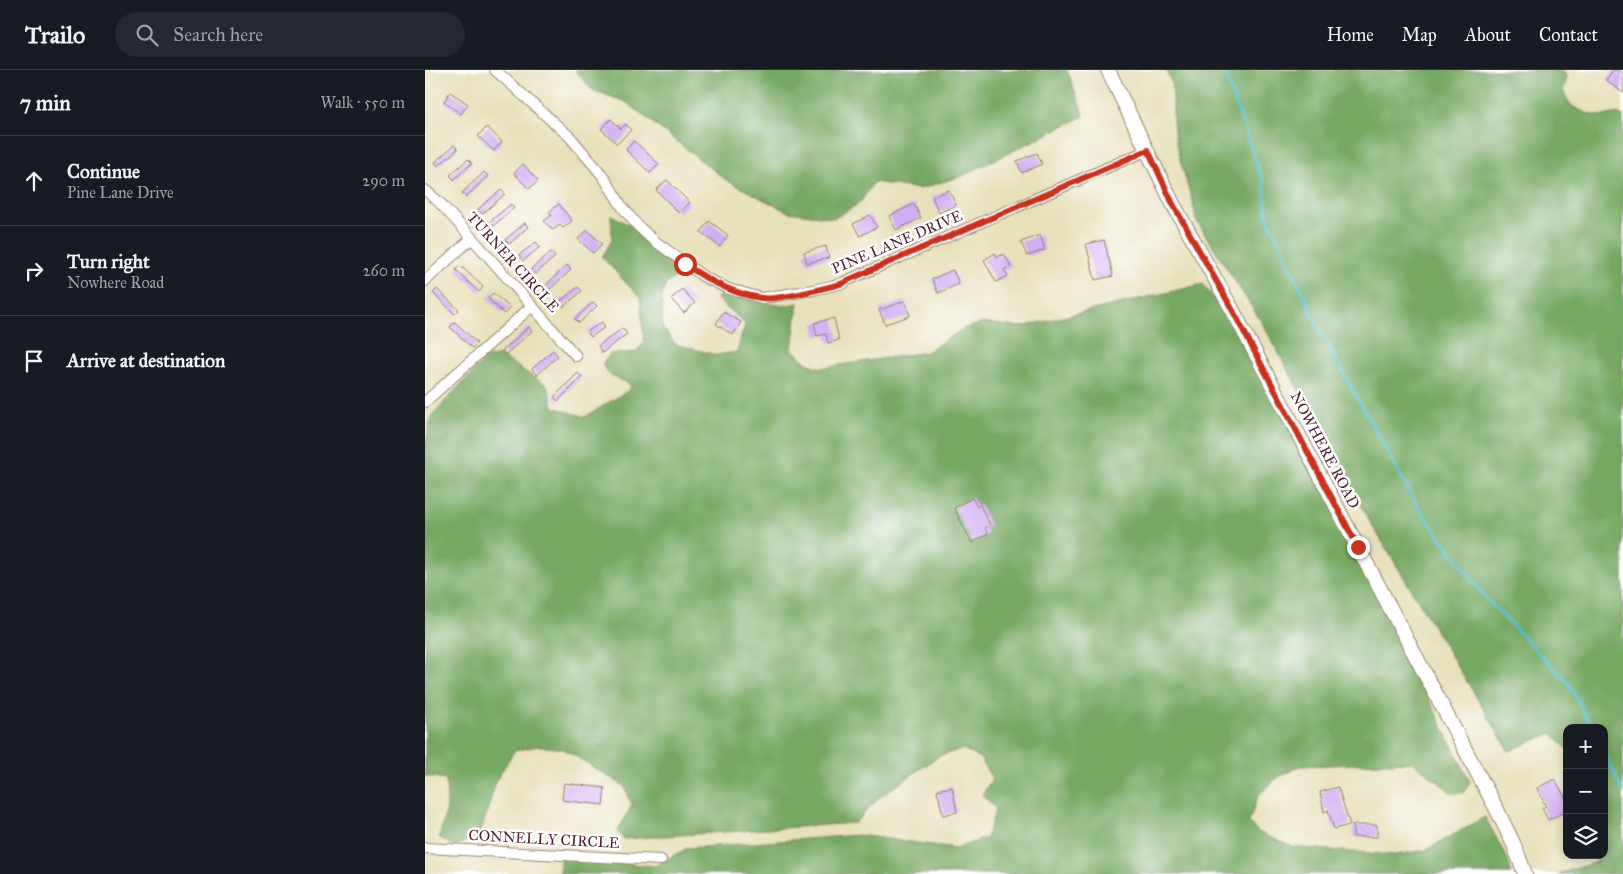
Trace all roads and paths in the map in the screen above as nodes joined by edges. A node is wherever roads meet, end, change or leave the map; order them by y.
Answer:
1 (495, 70) edge
2 (1108, 70) edge
3 (1148, 150) junction
4 (425, 190) edge
5 (472, 238) junction
6 (425, 281) edge
7 (532, 306) junction
8 (576, 356) dead end
9 (425, 402) edge
10 (425, 848) edge
11 (661, 860) dead end
12 (1525, 874) edge

1 - 3 street, PINE LANE DRIVE
2 - 3 street, NOWHERE ROAD
3 - 12 street, NOWHERE ROAD
4 - 5 street, TURNER CIRCLE
5 - 6 street
5 - 7 street, TURNER CIRCLE
7 - 8 street, TURNER CIRCLE
7 - 9 street
10 - 11 street, CONNELLY CIRCLE

